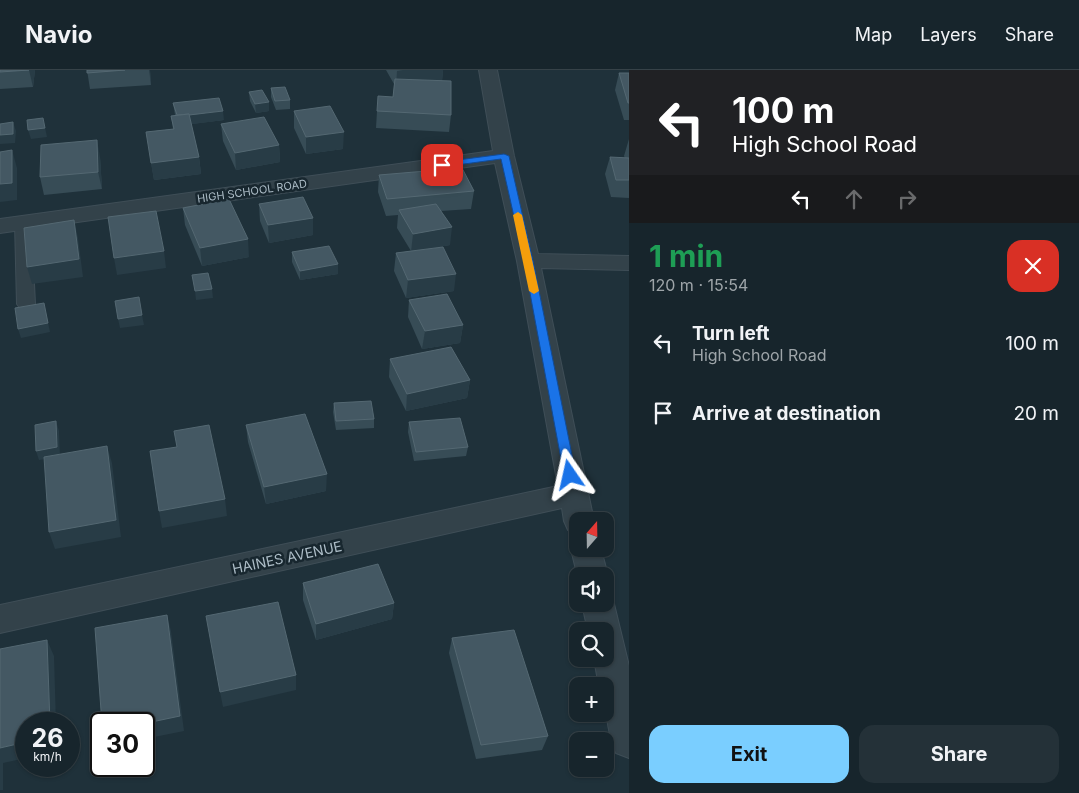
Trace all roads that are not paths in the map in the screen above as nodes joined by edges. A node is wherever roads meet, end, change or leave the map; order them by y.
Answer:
1 (488, 70) edge
2 (504, 156) junction
3 (23, 223) junction
4 (0, 226) edge
5 (528, 261) junction
6 (629, 263) edge
7 (26, 304) edge
8 (576, 508) edge
9 (0, 618) edge
10 (613, 667) edge
11 (629, 741) edge

1 - 2 street
2 - 3 street, HIGH SCHOOL ROAD
2 - 5 street
3 - 4 street, HIGH SCHOOL ROAD
3 - 7 lane
5 - 6 street
5 - 8 street
8 - 9 street, HAINES AVENUE
10 - 11 street

